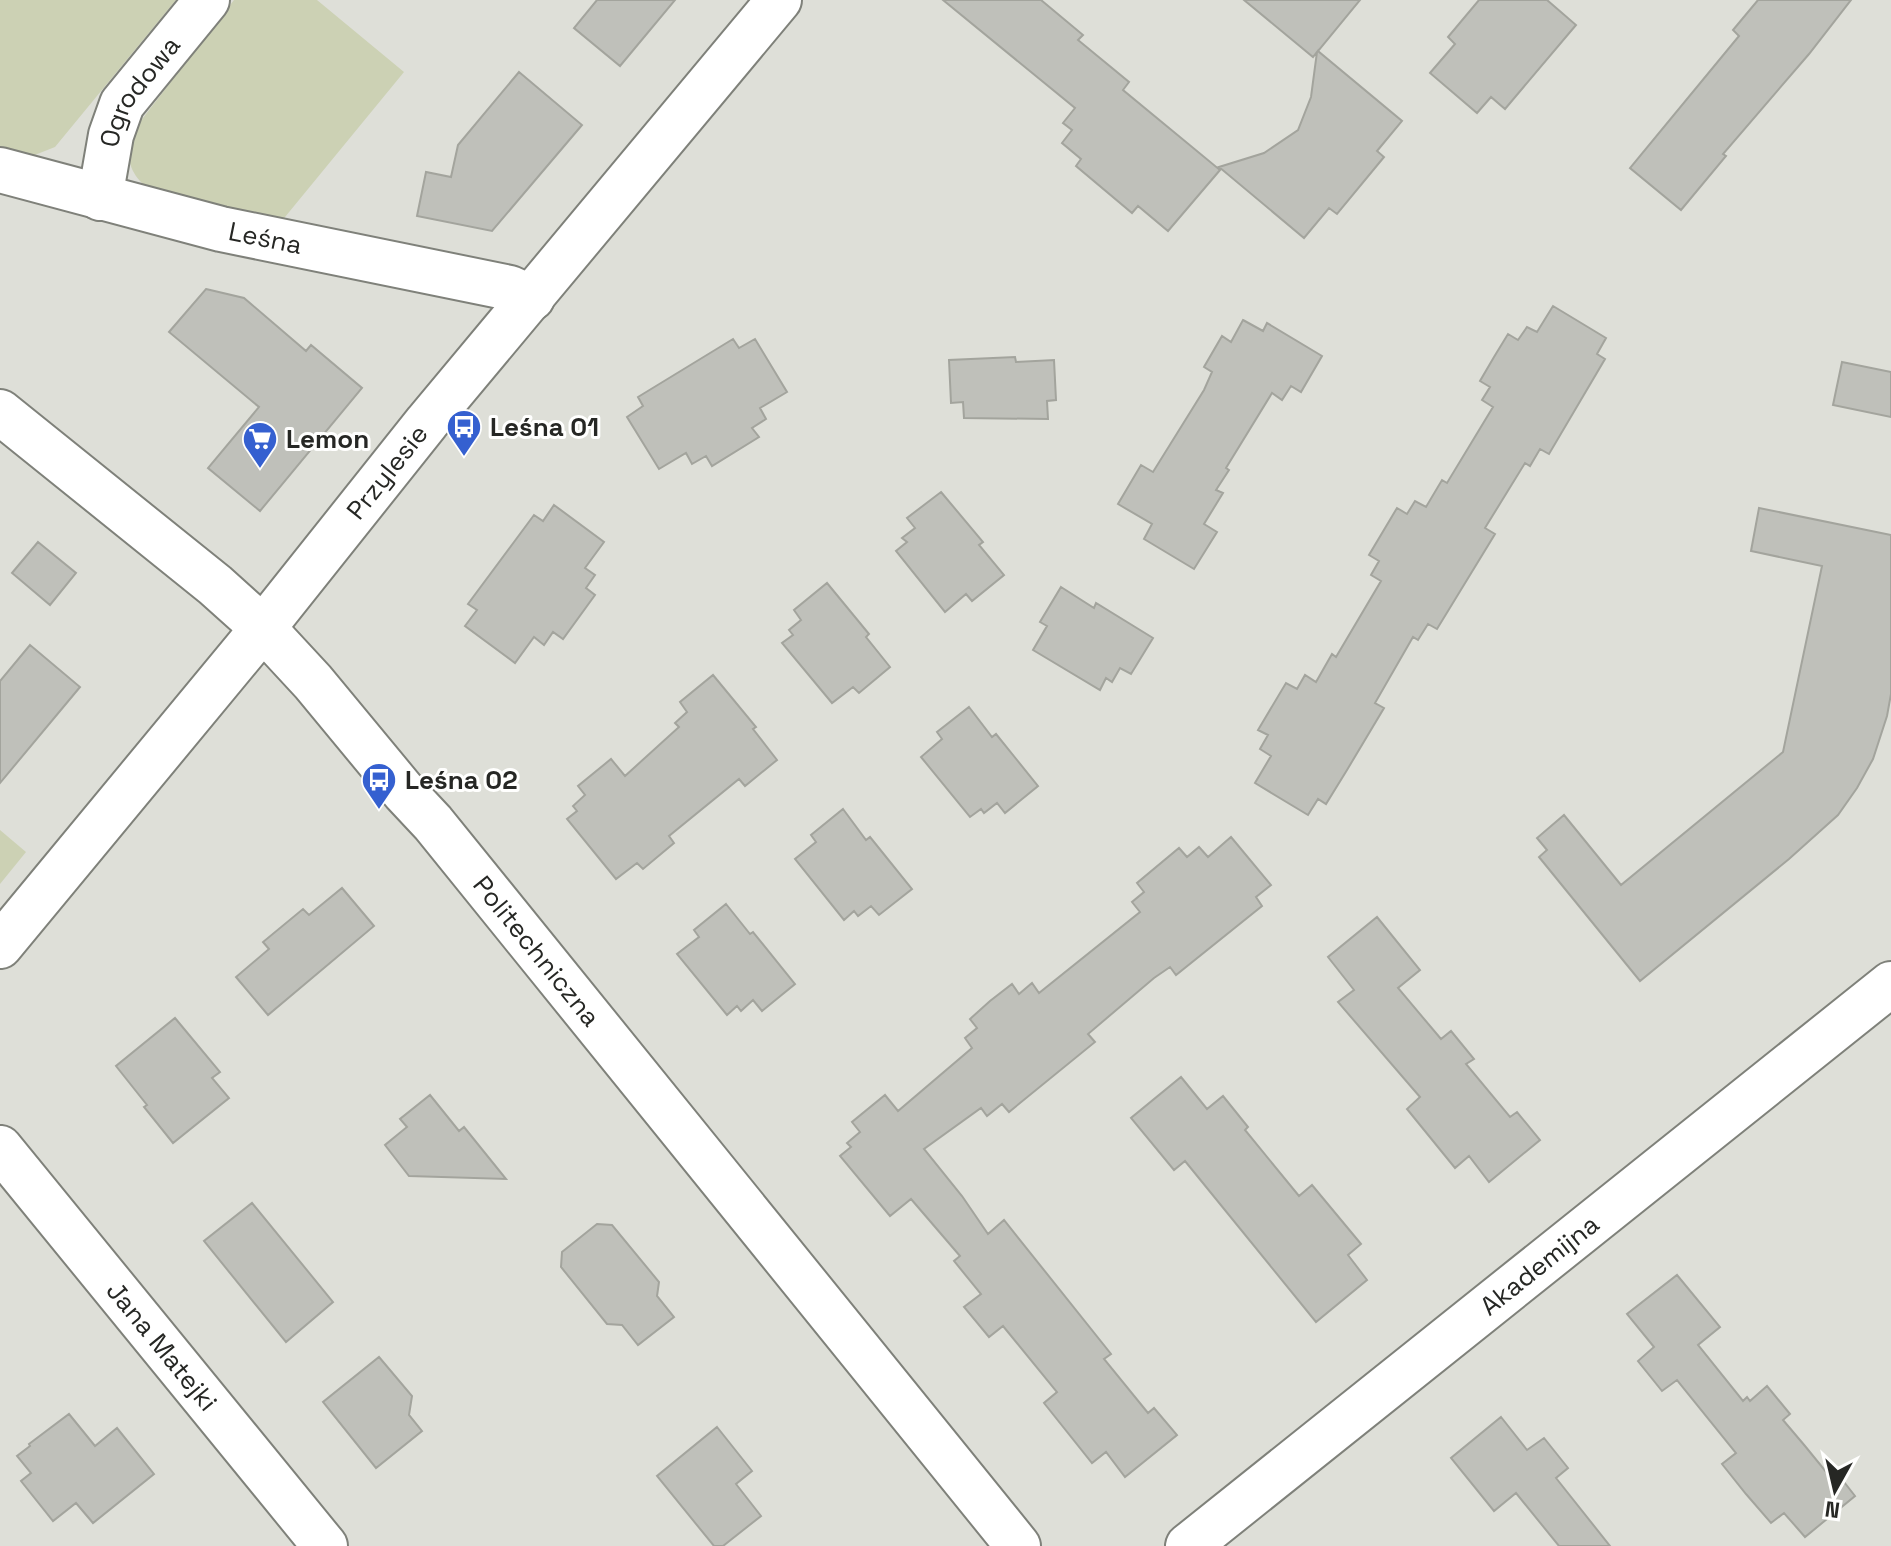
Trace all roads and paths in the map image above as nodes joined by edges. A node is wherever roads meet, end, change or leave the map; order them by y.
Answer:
1 (207, 0) edge
2 (779, 0) edge
3 (0, 170) edge
4 (100, 198) junction
5 (532, 298) junction
6 (0, 412) edge
7 (263, 628) junction
8 (0, 946) edge
9 (1891, 984) edge
10 (0, 1148) edge
11 (325, 1546) edge
12 (1018, 1546) edge
13 (1188, 1546) edge

1 - 4 street, Ogrodowa
2 - 5 street, Przylesie
3 - 4 street, Leśna
4 - 5 street, Leśna
5 - 7 street, Przylesie
6 - 7 street, Politechniczna
7 - 8 street, Przylesie
7 - 12 street, Politechniczna
9 - 13 street, Akademijna
10 - 11 street, Jana Matejki

